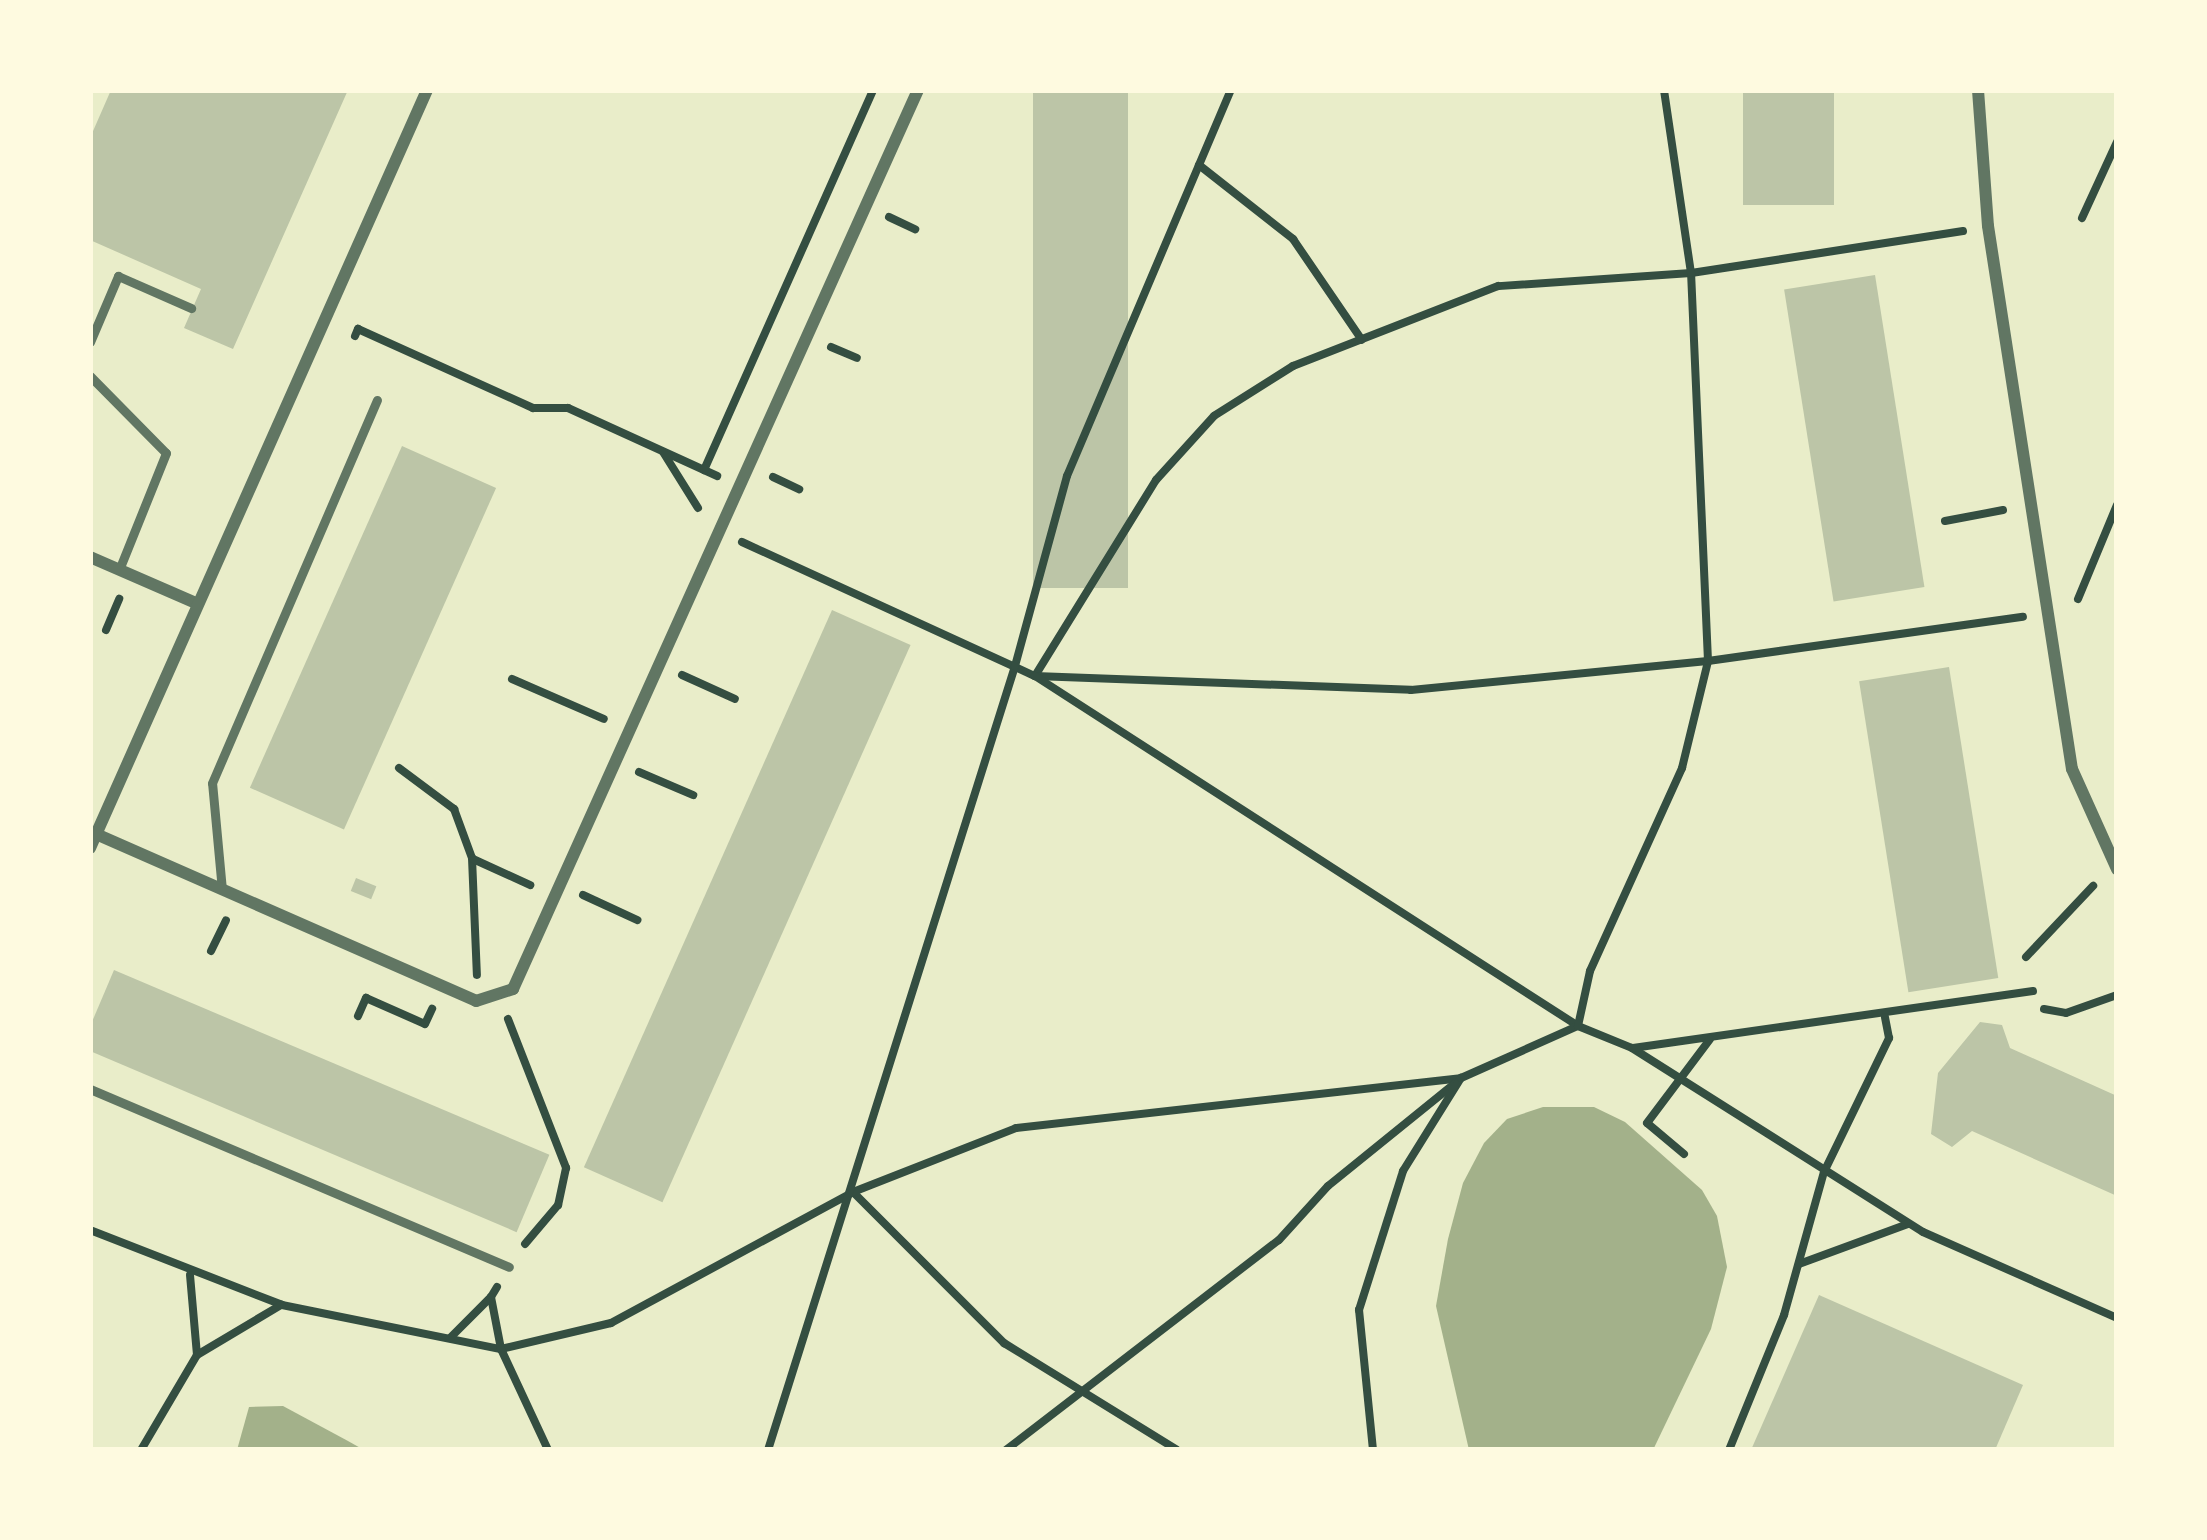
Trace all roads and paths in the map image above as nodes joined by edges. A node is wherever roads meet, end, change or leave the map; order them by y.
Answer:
1 (427, 90) edge
2 (873, 90) edge
3 (917, 90) edge
4 (1231, 90) edge
5 (1664, 90) edge
6 (1978, 90) edge
7 (2117, 142) edge
8 (1199, 165) junction
9 (2082, 218) dead end
10 (1952, 233) dead end
11 (1691, 273) junction
12 (190, 308) dead end
13 (1362, 340) junction
14 (90, 342) edge
15 (350, 348) dead end
16 (90, 376) edge
17 (377, 400) dead end
18 (663, 452) junction
19 (704, 470) junction
20 (742, 487) junction
21 (2117, 505) edge
22 (1985, 513) dead end
23 (1945, 521) dead end
24 (721, 533) junction
25 (90, 557) edge
26 (119, 570) junction
27 (2078, 598) dead end
28 (196, 603) junction
29 (2044, 613) junction
30 (1708, 662) junction
31 (1015, 666) junction
32 (662, 667) junction
33 (1035, 676) junction
34 (512, 679) dead end
35 (735, 699) dead end
36 (595, 715) dead end
37 (619, 763) junction
38 (399, 768) dead end
39 (693, 795) dead end
40 (96, 834) junction
41 (90, 848) edge
42 (472, 859) junction
43 (2116, 867) edge
44 (221, 890) junction
45 (561, 892) junction
46 (637, 920) dead end
47 (2026, 957) dead end
48 (442, 986) junction
49 (2032, 991) dead end
50 (2117, 995) edge
51 (497, 996) junction
52 (476, 1001) junction
53 (2044, 1009) dead end
54 (358, 1016) dead end
55 (1885, 1018) junction
56 (1578, 1026) junction
57 (1711, 1038) junction
58 (1632, 1048) junction
59 (1461, 1078) junction
60 (1681, 1080) junction
61 (90, 1089) edge
62 (1684, 1154) dead end
63 (1824, 1172) junction
64 (853, 1192) junction
65 (1910, 1223) junction
66 (90, 1230) edge
67 (1799, 1264) junction
68 (509, 1267) junction
69 (190, 1275) junction
70 (491, 1297) junction
71 (282, 1305) junction
72 (2117, 1318) edge
73 (448, 1339) junction
74 (501, 1349) junction
75 (196, 1355) junction
76 (1075, 1393) junction
77 (141, 1450) edge
78 (548, 1450) edge
79 (768, 1450) edge
80 (1006, 1450) edge
81 (1177, 1450) edge
82 (1373, 1450) edge
83 (1729, 1450) edge

1 - 28 street
2 - 19 path
3 - 20 street
4 - 8 path
5 - 11 path
6 - 29 street
7 - 9 path
8 - 13 path
8 - 31 path
10 - 11 path
11 - 13 path
11 - 30 path
12 - 14 lane
13 - 33 path
15 - 18 path
16 - 26 lane
17 - 44 lane
18 - 19 path
18 - 24 path
19 - 20 path
20 - 24 street
21 - 27 path
22 - 23 path
24 - 31 path
24 - 32 street
25 - 26 street
26 - 28 street
28 - 40 street
29 - 30 path
29 - 43 street
30 - 33 path
30 - 56 path
31 - 33 path
31 - 64 path
32 - 35 path
32 - 37 street
33 - 56 path
34 - 36 path
37 - 39 path
37 - 45 street
38 - 42 path
40 - 41 street
40 - 44 street
42 - 45 path
42 - 52 path
43 - 47 path
44 - 48 street
45 - 46 path
45 - 51 street
48 - 52 street
48 - 54 path
49 - 55 path
50 - 53 path
51 - 52 street
51 - 68 path
55 - 57 path
55 - 63 path
56 - 58 path
56 - 59 path
57 - 58 path
57 - 60 path
58 - 60 path
59 - 64 path
59 - 76 path
59 - 82 path
60 - 62 path
60 - 63 path
61 - 68 lane
63 - 65 path
63 - 67 path
64 - 74 path
64 - 76 path
64 - 79 path
65 - 67 path
65 - 72 path
66 - 69 path
67 - 83 path
68 - 70 path
69 - 71 path
69 - 75 path
70 - 73 path
70 - 74 path
71 - 73 path
71 - 75 path
73 - 74 path
74 - 78 path
75 - 77 path
76 - 80 path
76 - 81 path

